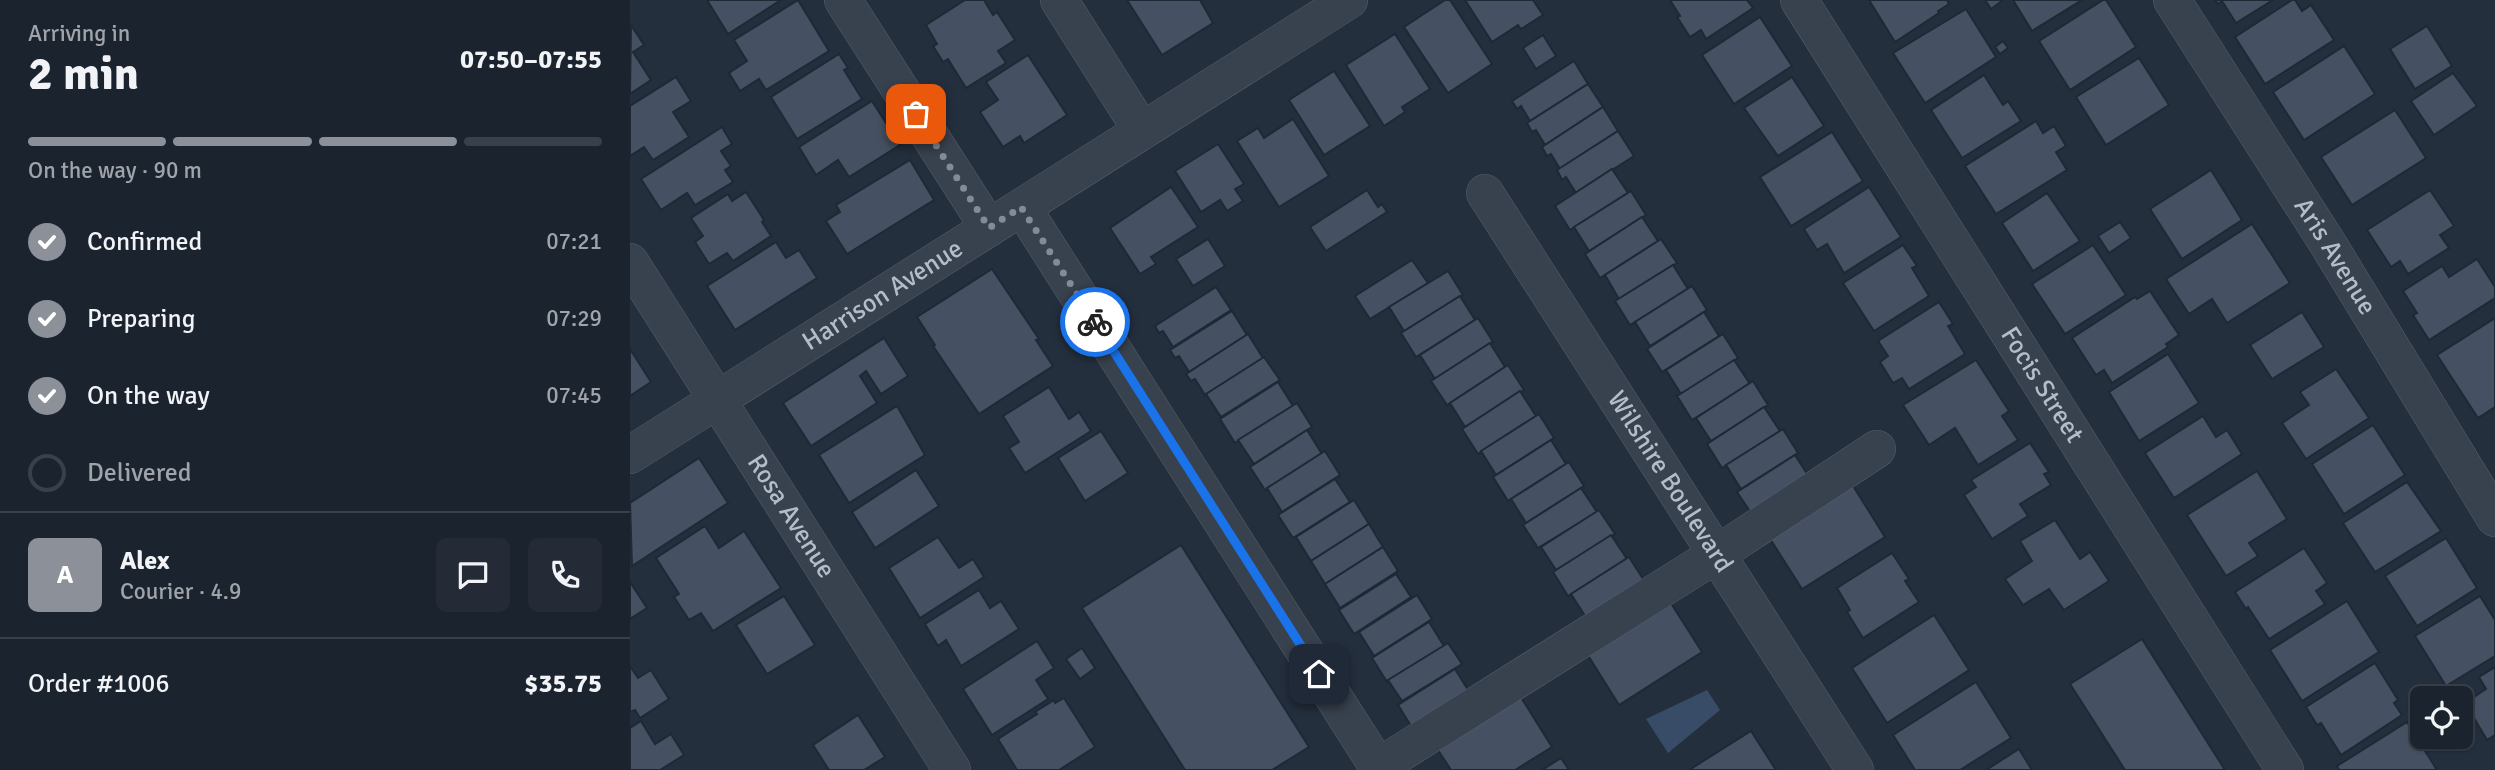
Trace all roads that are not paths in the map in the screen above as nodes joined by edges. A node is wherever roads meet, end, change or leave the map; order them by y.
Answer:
1 (843, 0) edge
2 (1059, 0) edge
3 (1349, 0) edge
4 (1799, 0) edge
5 (2172, 0) edge
6 (1142, 131) junction
7 (1485, 193) dead end
8 (1021, 207) junction
9 (989, 228) junction
10 (630, 262) edge
11 (718, 400) junction
12 (1877, 449) dead end
13 (630, 455) edge
14 (2495, 518) edge
15 (1717, 555) junction
16 (1379, 768) edge
17 (952, 770) edge
18 (1856, 770) edge
19 (2285, 770) edge

1 - 9 street
2 - 6 street
3 - 6 street, Harrison Avenue
4 - 19 street, Focis Street
5 - 14 street, Aris Avenue
6 - 8 street, Harrison Avenue
7 - 15 street, Wilshire Boulevard
8 - 9 street, Harrison Avenue
8 - 16 street
9 - 11 street, Harrison Avenue
10 - 11 street, Rosa Avenue
11 - 13 street, Harrison Avenue
11 - 17 street, Rosa Avenue
12 - 15 street
15 - 16 street
15 - 18 street, Wilshire Boulevard

